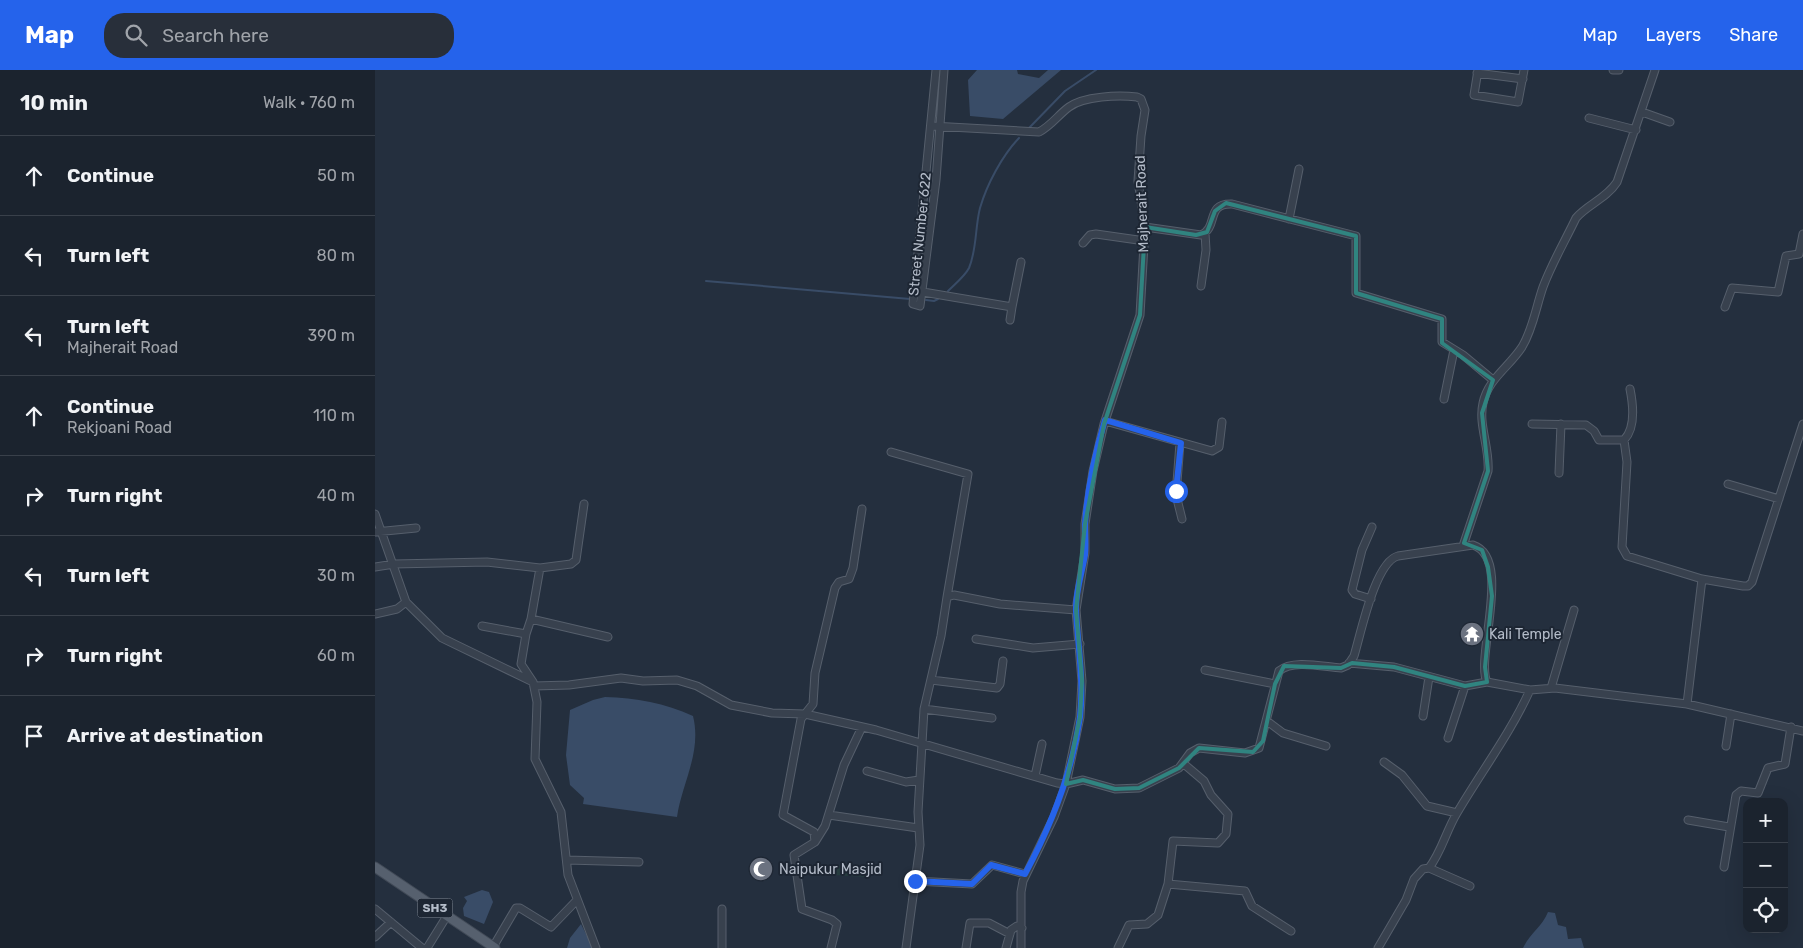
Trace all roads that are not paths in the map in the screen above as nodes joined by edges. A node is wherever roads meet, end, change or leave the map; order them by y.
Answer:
1 (936, 70) edge
2 (944, 70) edge
3 (1524, 70) edge
4 (1613, 70) edge
5 (1619, 70) edge
6 (1655, 70) edge
7 (1477, 71) edge
8 (1523, 79) junction
9 (1642, 112) junction
10 (1589, 118) dead end
11 (1670, 122) dead end
12 (932, 126) junction
13 (940, 127) junction
14 (1636, 130) junction
15 (1299, 169) dead end
16 (1289, 219) junction
17 (1145, 227) junction
18 (1205, 233) junction
19 (1803, 234) edge
20 (919, 236) junction
21 (930, 237) junction
22 (1145, 242) junction
23 (1083, 243) dead end
24 (1021, 262) dead end
25 (1201, 286) dead end
26 (923, 292) junction
27 (1012, 307) junction
28 (1725, 308) dead end
29 (1010, 320) dead end
30 (1455, 350) junction
31 (1493, 380) junction
32 (1631, 389) dead end
33 (1444, 398) dead end
34 (1105, 420) junction
35 (1222, 422) dead end
36 (1532, 424) dead end
37 (1561, 424) junction
38 (1803, 424) edge
39 (1624, 440) junction
40 (1181, 443) junction
41 (891, 452) dead end
42 (1559, 473) dead end
43 (1728, 484) dead end
44 (1779, 499) junction
45 (584, 504) dead end
46 (863, 508) dead end
47 (375, 514) edge
48 (1181, 519) dead end
49 (1372, 527) dead end
50 (416, 528) dead end
51 (378, 532) edge
52 (1463, 546) junction
53 (394, 564) junction
54 (375, 567) edge
55 (540, 568) junction
56 (1702, 579) junction
57 (947, 597) junction
58 (1371, 599) junction
59 (406, 602) junction
60 (1076, 610) junction
61 (1574, 610) dead end
62 (375, 614) edge
63 (531, 619) junction
64 (482, 626) dead end
65 (527, 634) junction
66 (608, 637) dead end
67 (976, 639) dead end
68 (1080, 644) junction
69 (1003, 661) dead end
70 (1349, 663) junction
71 (1205, 670) dead end
72 (1429, 676) junction
73 (931, 680) junction
74 (1487, 682) junction
75 (534, 684) junction
76 (1275, 684) junction
77 (1465, 686) junction
78 (1551, 688) junction
79 (1530, 690) junction
80 (1687, 704) junction
81 (924, 709) junction
82 (805, 714) junction
83 (1731, 714) junction
84 (1423, 716) dead end
85 (992, 718) dead end
86 (1267, 721) junction
87 (862, 727) junction
88 (1791, 727) junction
89 (1803, 731) edge
90 (1448, 738) dead end
91 (921, 743) junction
92 (1042, 744) dead end
93 (1326, 746) dead end
94 (1726, 746) dead end
95 (1383, 762) dead end
96 (1184, 764) junction
97 (867, 771) dead end
98 (1035, 776) junction
99 (919, 780) junction
100 (1066, 784) junction
101 (1761, 792) junction
102 (1760, 798) edge
103 (1457, 813) junction
104 (829, 816) junction
105 (1688, 820) dead end
106 (1729, 827) junction
107 (918, 828) junction
108 (815, 842) junction
109 (567, 860) junction
110 (639, 862) dead end
111 (375, 867) edge
112 (1724, 867) dead end
113 (1429, 868) junction
114 (375, 872) edge
115 (1025, 874) junction
116 (915, 881) junction
117 (1168, 884) junction
118 (1470, 886) dead end
119 (577, 900) junction
120 (375, 909) edge
121 (722, 909) dead end
122 (445, 920) junction
123 (391, 922) junction
124 (1021, 928) junction
125 (1291, 931) dead end
126 (1009, 934) junction
127 (375, 938) edge
128 (422, 948) edge
129 (427, 948) edge
130 (492, 948) edge
131 (596, 948) edge
132 (722, 948) edge
133 (831, 948) edge
134 (906, 948) edge
135 (966, 948) edge
136 (1006, 948) edge
137 (1021, 948) edge
138 (1118, 948) edge
139 (1378, 948) edge

1 - 12 street, Street Number 622
2 - 13 street, Street Number 622
3 - 8 street
4 - 5 street
6 - 9 street
7 - 8 street
7 - 8 street
9 - 11 street
9 - 14 street
10 - 14 street
12 - 13 street
12 - 20 street, Street Number 622
13 - 17 street, Majherait Road
13 - 21 street, Street Number 622
14 - 31 street
15 - 16 street
16 - 18 street
16 - 30 street
17 - 18 street
17 - 22 street, Majherait Road
18 - 25 street
19 - 28 street
20 - 21 street
20 - 26 street, Street Number 622
21 - 26 street, Street Number 622
22 - 23 street
22 - 34 street, Majherait Road
24 - 27 street
26 - 27 street
27 - 29 street
30 - 31 street
30 - 33 street
31 - 52 street
32 - 39 street
34 - 40 street
34 - 60 street, Majherait Road
35 - 40 street
36 - 37 street
37 - 39 street
37 - 42 street
38 - 44 street
39 - 56 street
40 - 48 street
41 - 57 street
43 - 44 street
44 - 56 street
45 - 55 street
46 - 82 street
47 - 51 street
49 - 58 street
50 - 51 street
51 - 53 street
52 - 58 street
52 - 74 street
53 - 54 street
53 - 55 street
53 - 59 street
55 - 63 street
56 - 80 street
57 - 60 street
57 - 73 street
58 - 70 street
59 - 62 street
59 - 75 street
60 - 68 street, Majherait Road
61 - 78 street
63 - 65 street
63 - 66 street
64 - 65 street
65 - 75 street
67 - 68 street
68 - 100 street, Majherait Road
69 - 73 street
70 - 72 street
70 - 76 street
71 - 76 street
72 - 77 street
72 - 84 street
73 - 81 street
74 - 77 street
74 - 79 street
75 - 82 street
75 - 109 street
76 - 86 street
77 - 90 street
78 - 79 street
78 - 80 street
79 - 103 street
80 - 83 street
81 - 85 street
81 - 91 street
82 - 87 street
82 - 108 street
83 - 88 street
83 - 94 street
86 - 93 street
86 - 96 street
87 - 91 street
87 - 104 street
88 - 89 street
88 - 101 street
91 - 98 street
91 - 99 street
92 - 98 street
95 - 103 street
96 - 100 street
96 - 117 street
97 - 99 street
98 - 100 street
99 - 107 street
100 - 115 street, Majherait Road
101 - 102 street
101 - 106 street
103 - 113 street
104 - 107 street
104 - 108 street
105 - 106 street
106 - 112 street
107 - 116 street
108 - 133 street
109 - 110 street
109 - 119 street
111 - 130 main road, SH3
113 - 118 street
113 - 139 street
114 - 122 main road, SH3
115 - 116 street
115 - 124 street, Majherait Road
116 - 134 street
117 - 125 street
117 - 138 street
119 - 130 street
119 - 131 street
120 - 123 street
121 - 132 street
122 - 129 street
122 - 130 main road, SH3
123 - 127 street
123 - 128 street
124 - 126 street
124 - 137 street, Majherait Road
126 - 135 street
126 - 136 street

